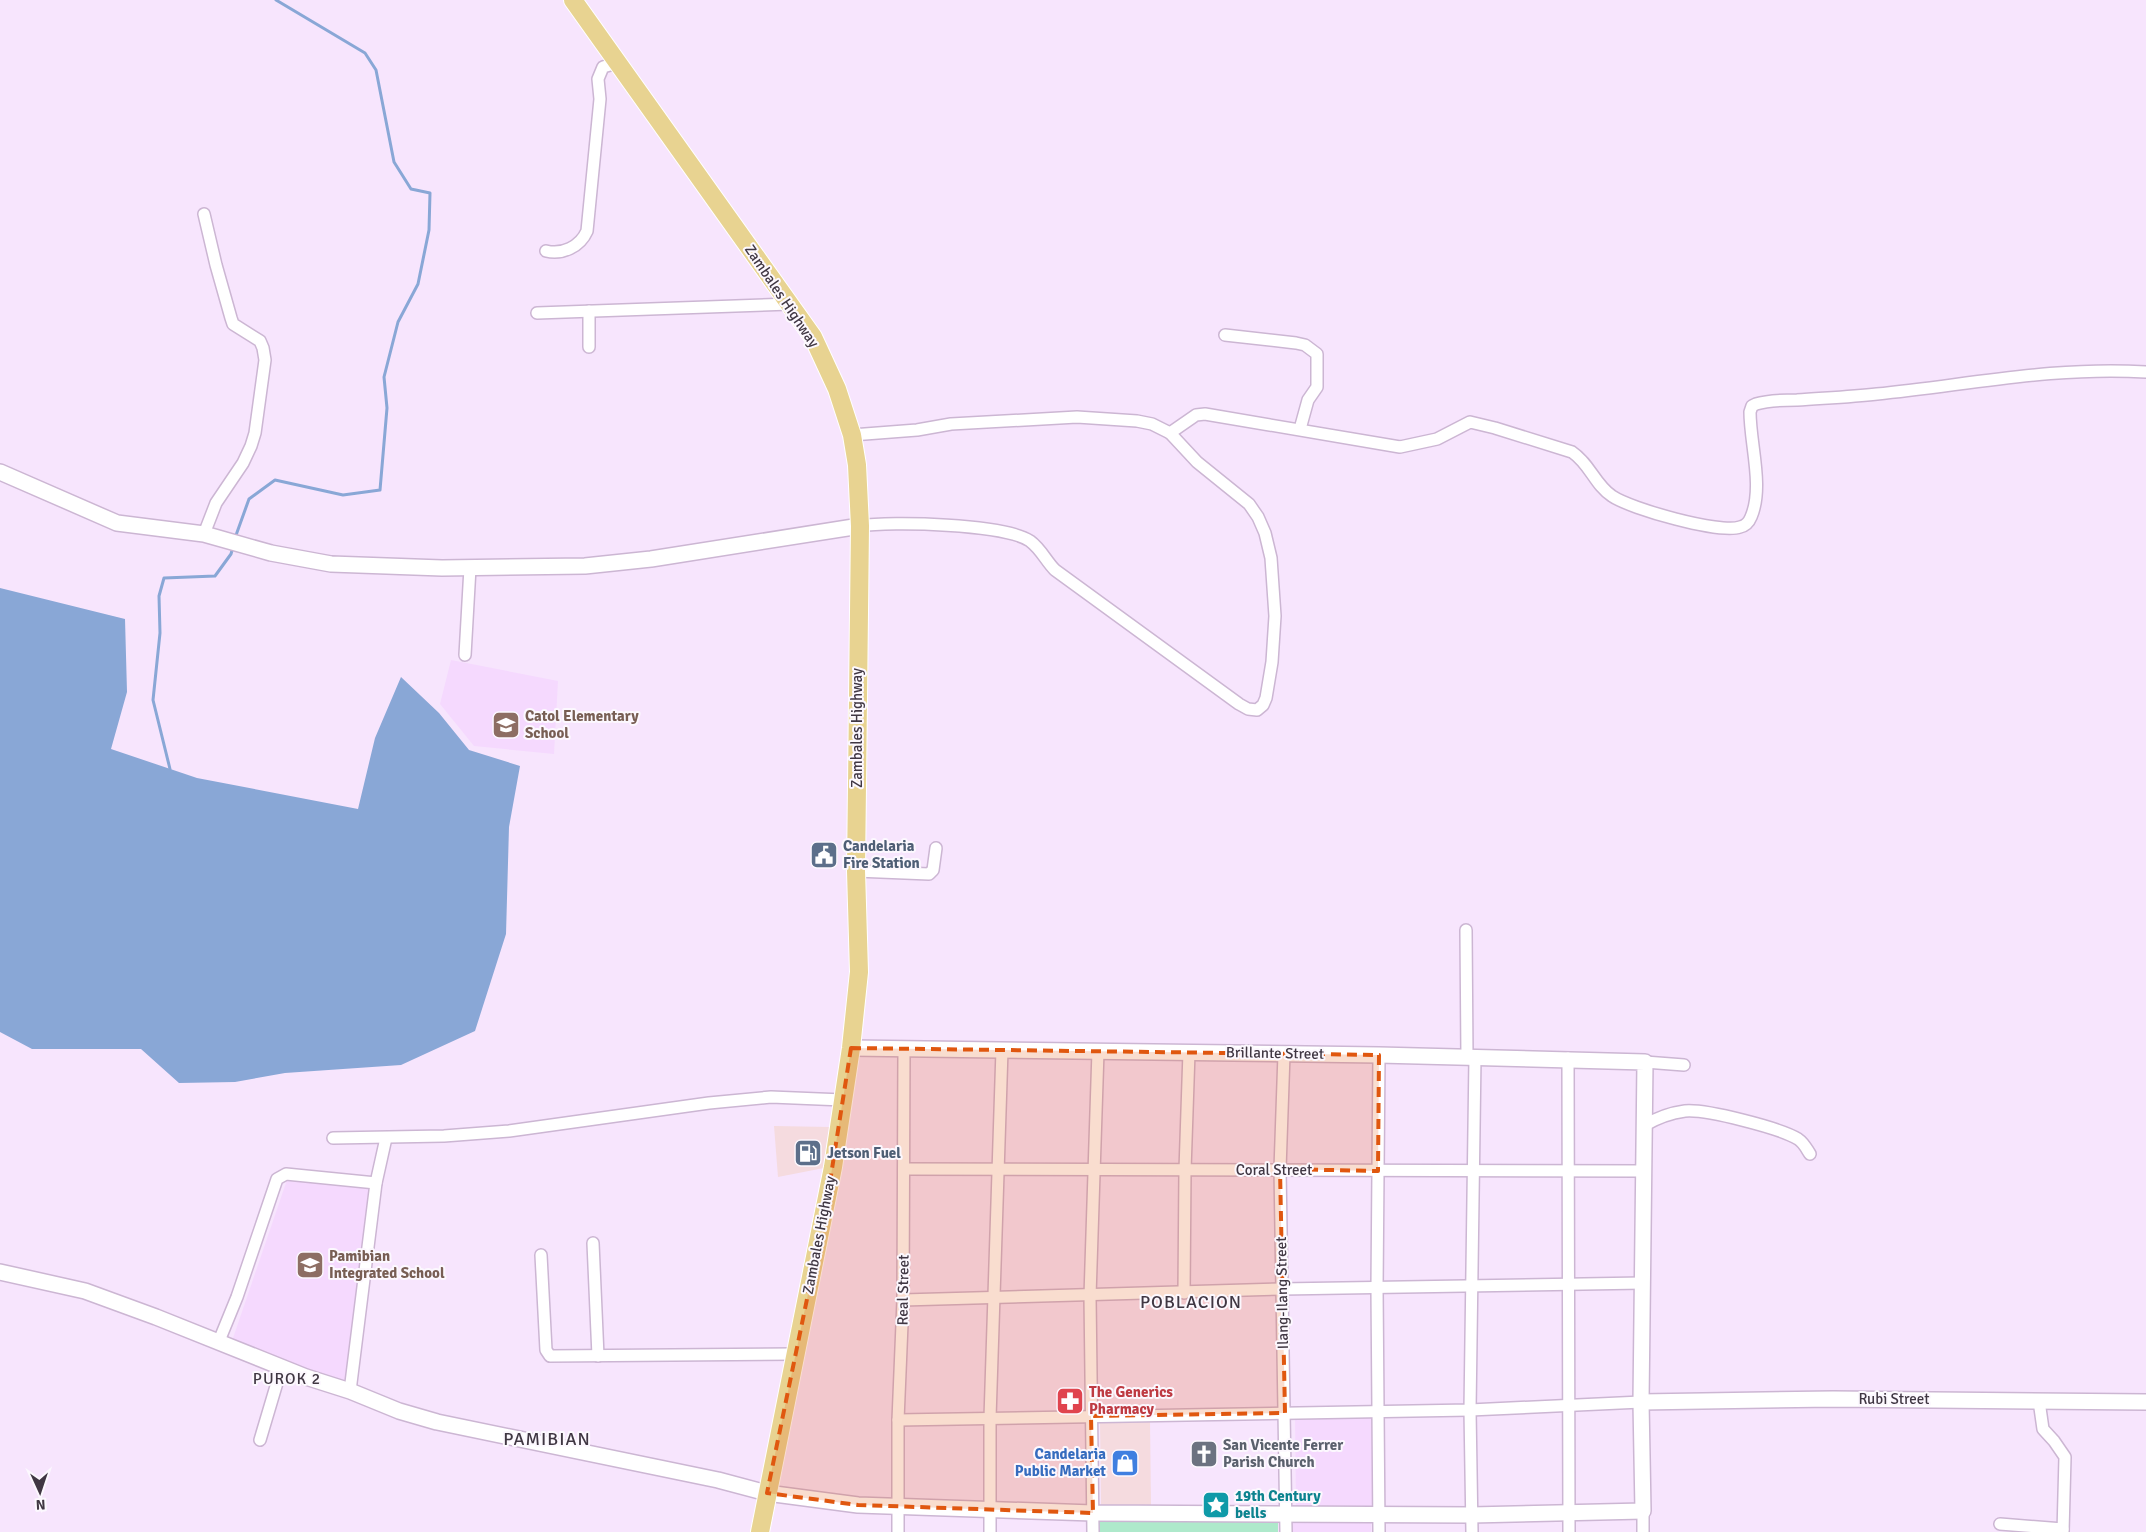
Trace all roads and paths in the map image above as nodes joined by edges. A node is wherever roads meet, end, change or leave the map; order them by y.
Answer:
1 (573, 0) edge
2 (617, 63) junction
3 (204, 214) dead end
4 (546, 250) dead end
5 (790, 304) junction
6 (589, 311) junction
7 (537, 312) dead end
8 (1225, 335) dead end
9 (589, 347) dead end
10 (2146, 372) edge
11 (1300, 429) junction
12 (1170, 433) junction
13 (852, 434) junction
14 (0, 472) edge
15 (860, 526) junction
16 (208, 535) junction
17 (470, 568) junction
18 (465, 655) dead end
19 (936, 848) dead end
20 (856, 871) junction
21 (1466, 930) dead end
22 (851, 1048) junction
23 (904, 1048) junction
24 (1002, 1050) junction
25 (1098, 1051) junction
26 (1189, 1052) junction
27 (1284, 1054) junction
28 (1379, 1055) junction
29 (1471, 1057) junction
30 (1568, 1058) junction
31 (1645, 1062) junction
32 (1684, 1065) dead end
33 (843, 1100) junction
34 (1645, 1125) junction
35 (333, 1138) dead end
36 (386, 1138) junction
37 (1810, 1154) dead end
38 (904, 1169) junction
39 (998, 1169) junction
40 (1280, 1169) junction
41 (1095, 1170) junction
42 (1185, 1170) junction
43 (1378, 1171) junction
44 (1569, 1171) junction
45 (1644, 1171) junction
46 (1473, 1172) junction
47 (376, 1182) junction
48 (593, 1243) dead end
49 (541, 1255) dead end
50 (0, 1272) edge
51 (1643, 1283) junction
52 (1568, 1284) junction
53 (1472, 1287) junction
54 (1377, 1288) junction
55 (1282, 1289) junction
56 (1184, 1292) junction
57 (1090, 1296) junction
58 (995, 1297) junction
59 (903, 1300) junction
60 (219, 1341) junction
61 (795, 1354) junction
62 (598, 1356) junction
63 (282, 1366) junction
64 (350, 1391) junction
65 (2039, 1401) junction
66 (1641, 1402) junction
67 (2146, 1402) edge
68 (1569, 1405) junction
69 (1470, 1410) junction
70 (1378, 1412) junction
71 (1285, 1413) junction
72 (1091, 1416) junction
73 (990, 1418) junction
74 (898, 1420) junction
75 (260, 1440) dead end
76 (767, 1493) junction
77 (898, 1507) junction
78 (991, 1511) junction
79 (1644, 1511) junction
80 (1093, 1513) junction
81 (1286, 1513) junction
82 (1568, 1513) junction
83 (1380, 1514) junction
84 (1471, 1515) junction
85 (2000, 1524) dead end
86 (2063, 1530) edge
87 (760, 1532) edge
88 (898, 1532) edge
89 (990, 1532) edge
90 (1093, 1532) edge
91 (1286, 1532) edge
92 (1379, 1532) edge
93 (1472, 1532) edge
94 (1569, 1532) edge
95 (1643, 1532) edge

1 - 2 main road, Zambales Highway
2 - 4 street
2 - 5 main road, Zambales Highway
3 - 16 street
5 - 6 street
5 - 13 main road, Zambales Highway
6 - 7 street
6 - 9 street
8 - 11 street
10 - 11 street
11 - 12 street
12 - 13 street
12 - 15 street
13 - 15 main road, Zambales Highway
14 - 16 street
15 - 17 street
15 - 20 main road, Zambales Highway
16 - 17 street
17 - 18 street
19 - 20 street
20 - 22 main road, Zambales Highway
21 - 29 street
22 - 23 street, Brillante Street
22 - 33 main road, Zambales Highway
23 - 24 street, Brillante Street
23 - 38 street, Real Street
24 - 25 street, Brillante Street
24 - 39 street
25 - 26 street, Brillante Street
25 - 41 street
26 - 27 street, Brillante Street
26 - 42 street
27 - 28 street, Brillante Street
27 - 40 street, Ilang-Ilang Street
28 - 29 street, Brillante Street
28 - 43 street
29 - 30 street, Brillante Street
29 - 46 street
30 - 31 street, Brillante Street
30 - 44 street
31 - 32 street
31 - 34 street
33 - 36 street
33 - 61 main road, Zambales Highway
34 - 37 street
34 - 45 street
35 - 36 street
36 - 47 street
38 - 39 street, Coral Street
38 - 59 street, Real Street
39 - 41 street, Coral Street
39 - 58 street
40 - 42 street, Coral Street
40 - 43 street, Coral Street
40 - 55 street, Ilang-Ilang Street
41 - 42 street, Coral Street
41 - 57 street
42 - 56 street
43 - 46 street, Coral Street
43 - 54 street
44 - 45 street, Coral Street
44 - 46 street, Coral Street
44 - 52 street
45 - 51 street
46 - 53 street
47 - 60 street
47 - 64 street
48 - 62 street
49 - 62 street
50 - 60 street
51 - 52 street
51 - 66 street
52 - 53 street
52 - 68 street
53 - 54 street
53 - 69 street
54 - 55 street
54 - 70 street
55 - 56 street
55 - 71 street, Ilang-Ilang Street
56 - 57 street
57 - 58 street
57 - 72 street
58 - 59 street
58 - 73 street
59 - 74 street, Real Street
60 - 63 street
61 - 62 street
61 - 76 main road, Zambales Highway
63 - 64 street
63 - 75 street
64 - 76 street
65 - 66 street, Rubi Street
65 - 67 street, Rubi Street
65 - 86 street
66 - 68 street
66 - 79 street
68 - 69 street
68 - 82 street
69 - 70 street
69 - 84 street
70 - 71 street
70 - 83 street
71 - 72 street
71 - 81 street, Ilang-Ilang Street
72 - 73 street
72 - 80 street
73 - 74 street
73 - 78 street
74 - 77 street, Real Street
76 - 77 street
76 - 87 main road, Zambales Highway
77 - 78 street
77 - 88 street, Real Street
78 - 80 street
78 - 89 street
79 - 82 street
79 - 95 street
80 - 81 street
80 - 90 street
81 - 83 street
81 - 91 street, Ilang-Ilang Street
82 - 84 street
82 - 94 street
83 - 84 street
83 - 92 street
84 - 93 street
85 - 86 street

